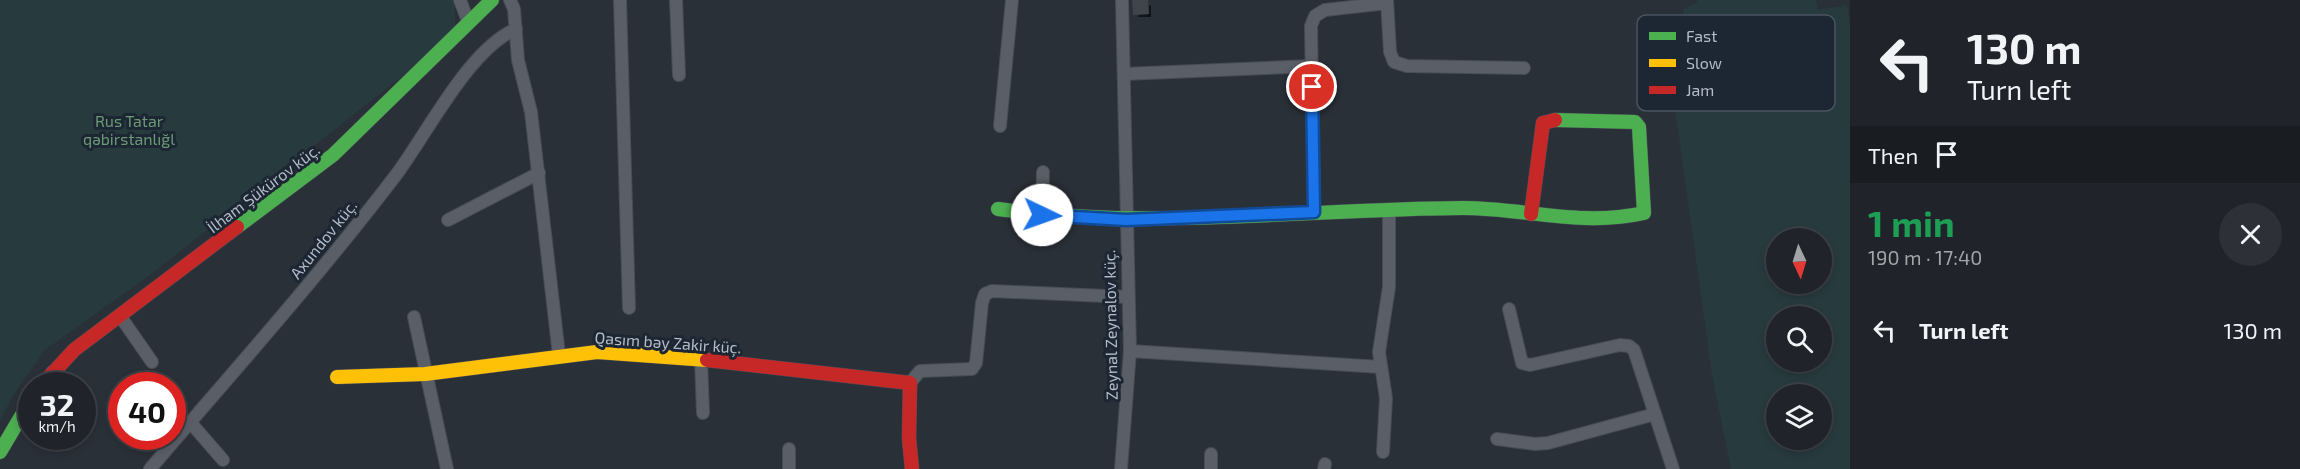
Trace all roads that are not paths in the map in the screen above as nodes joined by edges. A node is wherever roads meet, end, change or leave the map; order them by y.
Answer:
1 (460, 0) edge
2 (492, 0) edge
3 (510, 0) edge
4 (620, 0) edge
5 (676, 0) edge
6 (1012, 0) edge
7 (1122, 0) edge
8 (1387, 2) edge
9 (468, 21) junction
10 (516, 29) junction
11 (1312, 66) junction
12 (1524, 68) dead end
13 (1124, 74) junction
14 (679, 75) dead end
15 (1000, 126) dead end
16 (1043, 172) dead end
17 (538, 173) junction
18 (998, 209) dead end
19 (1314, 212) junction
20 (1389, 212) junction
21 (1531, 214) junction
22 (1042, 215) junction
23 (448, 220) dead end
24 (1126, 220) junction
25 (1128, 297) junction
26 (629, 308) dead end
27 (1509, 309) dead end
28 (120, 316) junction
29 (414, 317) dead end
30 (1130, 351) junction
31 (559, 355) junction
32 (701, 359) junction
33 (152, 362) dead end
34 (1381, 367) junction
35 (52, 372) edge
36 (425, 374) junction
37 (337, 377) dead end
38 (910, 383) junction
39 (703, 413) dead end
40 (1655, 414) junction
41 (18, 422) edge
42 (190, 422) junction
43 (1497, 439) dead end
44 (789, 449) dead end
45 (0, 452) edge
46 (1383, 452) dead end
47 (1211, 454) dead end
48 (223, 460) dead end
49 (150, 469) edge
50 (447, 469) edge
51 (789, 469) edge
52 (912, 469) edge
53 (1121, 469) edge
54 (1211, 469) edge
55 (1673, 469) edge

1 - 9 street
2 - 9 street, İlham Şükürov küç.
3 - 10 street
4 - 26 street
5 - 14 street
6 - 15 street
7 - 13 street, Zeynal Zeynalov küç.
8 - 11 street
8 - 12 street
9 - 28 street, İlham Şükürov küç.
10 - 17 street
10 - 42 street, Axundov küç.
11 - 13 street
11 - 19 street
13 - 24 street, Zeynal Zeynalov küç.
16 - 22 street
17 - 23 street
17 - 31 street
18 - 22 street
19 - 20 street
19 - 24 street
20 - 21 street
20 - 34 street
21 - 21 street
22 - 24 street
24 - 25 street, Zeynal Zeynalov küç.
25 - 30 street, Zeynal Zeynalov küç.
25 - 38 street
27 - 40 street
28 - 33 street
28 - 35 street, İlham Şükürov küç.
29 - 36 street
30 - 34 street
30 - 53 street, Zeynal Zeynalov küç.
31 - 32 street, Qasım bəy Zakir küç.
31 - 36 street, Qasım bəy Zakir küç.
32 - 38 street, Qasım bəy Zakir küç.
32 - 39 street
34 - 46 street
36 - 37 street, Qasım bəy Zakir küç.
36 - 50 street
38 - 52 street
40 - 43 street
40 - 55 street
41 - 45 street
42 - 48 street
42 - 49 street, Axundov küç.
44 - 51 street
47 - 54 street

